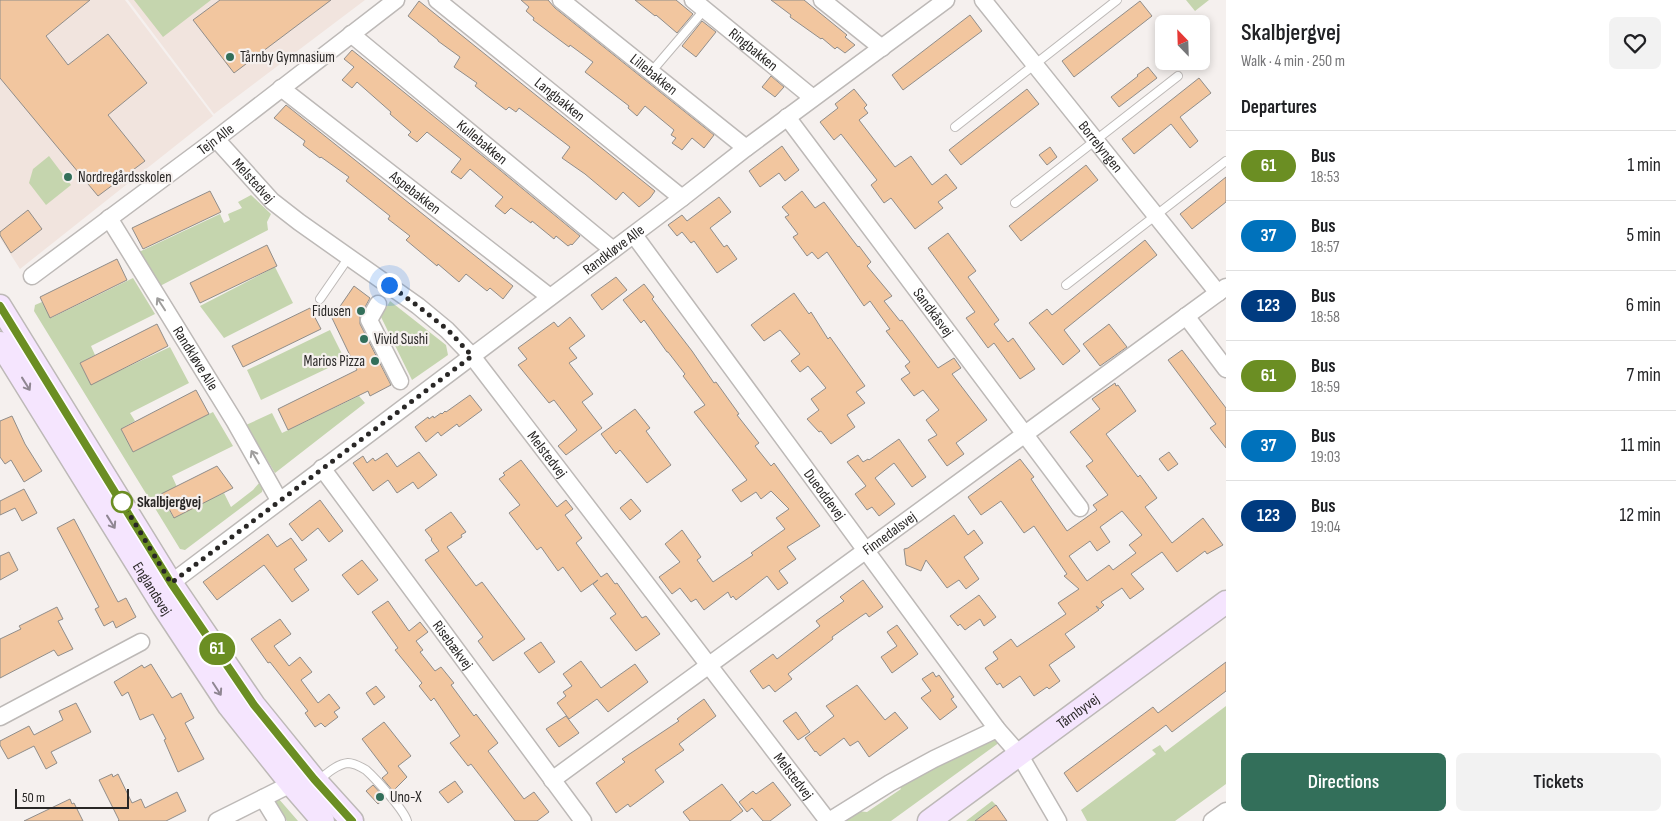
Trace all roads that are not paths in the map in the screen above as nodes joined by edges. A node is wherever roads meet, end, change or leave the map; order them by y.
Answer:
1 (396, 0) edge
2 (437, 0) edge
3 (561, 0) edge
4 (822, 0) edge
5 (946, 0) edge
6 (984, 0) edge
7 (1117, 0) edge
8 (699, 5) edge
9 (352, 34) junction
10 (882, 48) junction
11 (1035, 64) junction
12 (652, 71) junction
13 (1178, 76) dead end
14 (281, 88) junction
15 (813, 98) junction
16 (787, 117) junction
17 (955, 127) dead end
18 (216, 139) junction
19 (1096, 140) junction
20 (746, 148) junction
21 (1226, 161) edge
22 (682, 198) junction
23 (1015, 203) dead end
24 (1156, 216) junction
25 (109, 218) junction
26 (634, 234) junction
27 (613, 250) junction
28 (349, 257) junction
29 (32, 276) dead end
30 (1066, 285) dead end
31 (1222, 290) edge
32 (550, 297) junction
33 (320, 299) dead end
34 (378, 304) dead end
35 (0, 306) edge
36 (1186, 316) junction
37 (0, 343) edge
38 (472, 356) junction
39 (1226, 369) edge
40 (400, 381) dead end
41 (1025, 434) junction
42 (322, 468) junction
43 (280, 500) junction
44 (1080, 508) dead end
45 (867, 550) junction
46 (171, 583) junction
47 (1226, 602) edge
48 (141, 642) dead end
49 (709, 665) junction
50 (0, 717) edge
51 (997, 729) junction
52 (1019, 754) junction
53 (552, 780) junction
54 (317, 782) junction
55 (291, 784) junction
56 (263, 798) junction
57 (1226, 811) edge
58 (217, 821) edge
59 (277, 821) edge
60 (323, 821) edge
61 (352, 821) edge
62 (407, 821) edge
63 (583, 821) edge
64 (828, 821) edge
65 (929, 821) edge
66 (1058, 821) edge
67 (1212, 821) edge

1 - 9 street, Tejn Alle
2 - 22 street, Langbakken
3 - 12 street, Lillebakken
4 - 10 street
5 - 10 street, Randkløve Alle
6 - 11 street, Borrelyngen
7 - 11 lane
8 - 12 lane
8 - 15 street, Ringbakken
9 - 14 street, Tejn Alle
9 - 27 street, Kullebakken
10 - 15 street, Randkløve Alle
11 - 17 lane
11 - 19 street, Borrelyngen
12 - 20 street, Lillebakken
13 - 19 lane
14 - 18 street, Tejn Alle
14 - 32 street, Aspebakken
15 - 16 street, Randkløve Alle
16 - 20 street, Randkløve Alle
16 - 41 street, Sandkåsvej
18 - 25 street, Tejn Alle
18 - 28 street, Melstedvej
19 - 23 lane
19 - 24 street, Borrelyngen
20 - 22 street, Randkløve Alle
21 - 24 lane
22 - 26 street, Randkløve Alle
24 - 30 lane
24 - 31 street, Borrelyngen
25 - 29 street, Tejn Alle
43 -> 25 street, Randkløve Alle
26 - 27 street, Randkløve Alle
26 - 45 street, Dueoddevej
27 - 32 street, Randkløve Alle
28 - 33 lane
28 - 38 street, Melstedvej
31 - 36 street, Finnedalsvej
32 - 38 street, Randkløve Alle
34 - 40 street
35 - 46 street, Englandsvej
36 - 39 street
36 - 41 street, Finnedalsvej
37 -> 55 street, Englandsvej
38 - 42 street, Randkløve Alle
38 - 49 street, Melstedvej
41 - 44 street, Sandkåsvej
41 - 45 street, Finnedalsvej
42 - 43 street, Randkløve Alle
42 - 53 street, Risebækvej
43 - 46 street, Randkløve Alle
45 - 49 street, Finnedalsvej
45 - 51 street, Dueoddevej
46 - 54 street, Englandsvej
47 - 52 street, Tårnbyvej
48 - 50 street
49 - 53 street, Finnedalsvej
49 - 64 street, Melstedvej
51 - 52 street, Dueoddevej
51 - 64 street
52 - 65 street, Tårnbyvej
52 - 66 street, Dueoddevej
53 - 63 street, Risebækvej
54 - 61 street, Englandsvej
54 - 62 lane
55 - 56 street
55 - 60 street, Englandsvej
56 - 58 street
56 - 59 street
57 - 67 street

